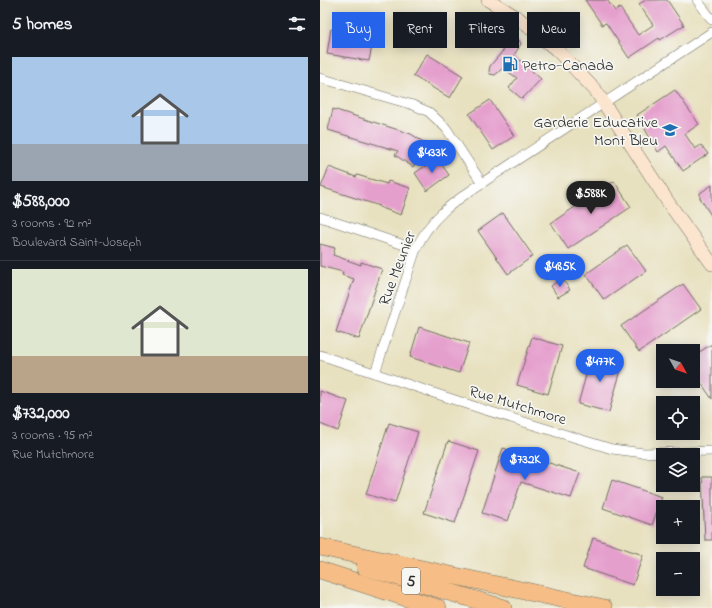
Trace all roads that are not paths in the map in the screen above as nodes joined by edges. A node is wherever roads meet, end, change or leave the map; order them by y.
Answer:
1 (488, 0) edge
2 (697, 0) edge
3 (712, 20) edge
4 (712, 32) edge
5 (320, 78) edge
6 (604, 104) junction
7 (482, 183) junction
8 (320, 217) edge
9 (416, 249) junction
10 (712, 264) edge
11 (320, 355) edge
12 (375, 373) junction
13 (712, 451) edge
14 (320, 547) edge
15 (320, 552) edge
16 (320, 570) edge
17 (343, 578) junction
18 (396, 608) edge
19 (438, 608) edge
20 (503, 608) edge
21 (604, 608) edge

1 - 6 main road
2 - 3 street
4 - 6 street, Rue Meunier
5 - 7 street
6 - 7 street, Rue Meunier
6 - 10 main road
7 - 9 street, Rue Meunier
8 - 9 street
9 - 12 street, Rue Meunier
11 - 12 street, Rue Mutchmore
12 - 13 street, Rue Mutchmore
14 - 21 highway
15 - 20 highway, 5
16 - 17 highway, 5
17 - 18 highway
17 - 19 highway, 5

